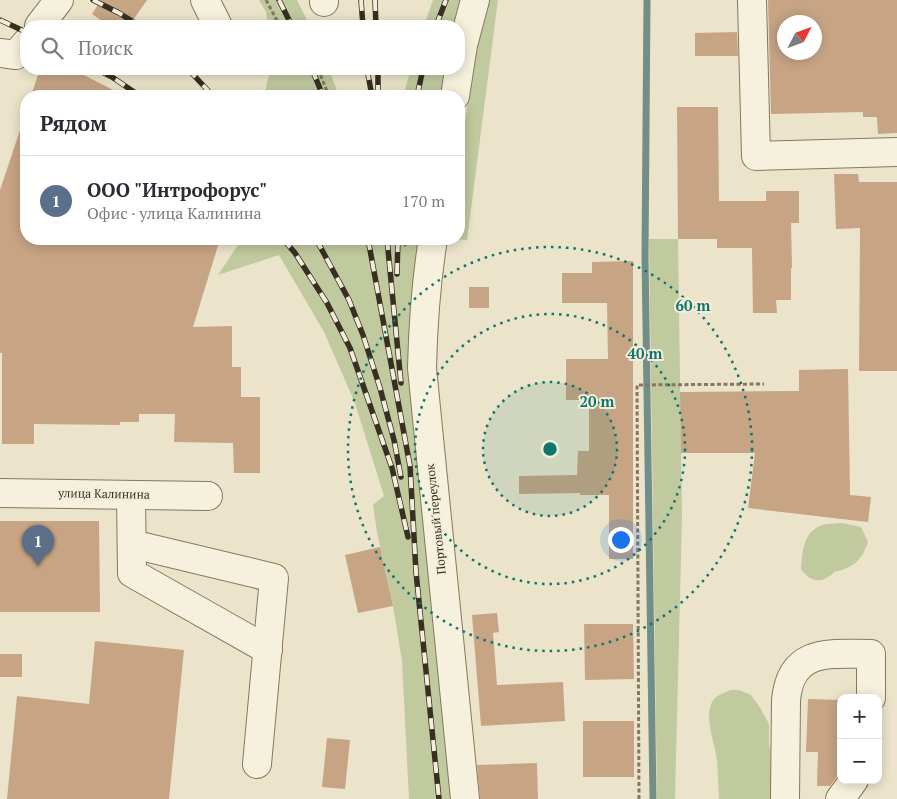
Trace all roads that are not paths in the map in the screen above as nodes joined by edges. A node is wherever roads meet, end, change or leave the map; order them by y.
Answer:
1 (59, 0) edge
2 (205, 0) edge
3 (475, 0) edge
4 (752, 0) edge
5 (44, 20) edge
6 (215, 20) edge
7 (465, 33) edge
8 (20, 51) edge
9 (0, 52) edge
10 (458, 75) edge
11 (456, 90) edge
12 (897, 152) edge
13 (432, 245) edge
14 (0, 493) edge
15 (131, 495) junction
16 (208, 496) dead end
17 (132, 544) junction
18 (268, 650) junction
19 (871, 694) edge
20 (257, 764) dead end
21 (851, 784) edge
22 (465, 799) edge
23 (785, 799) edge
24 (840, 799) edge

1 - 5 street
2 - 6 street
3 - 7 street
4 - 12 street
8 - 9 street
10 - 11 street
13 - 22 street, Портовый переулок
14 - 15 street, улица Калинина
15 - 16 street, улица Калинина
15 - 17 street
17 - 18 street
17 - 18 street
18 - 20 street
19 - 23 street
21 - 24 street

